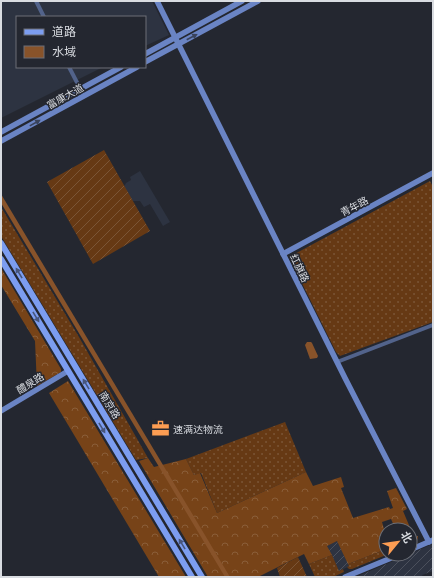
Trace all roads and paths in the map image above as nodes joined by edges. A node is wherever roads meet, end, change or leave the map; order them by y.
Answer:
1 (36, 1) edge
2 (157, 1) edge
3 (242, 1) edge
4 (258, 1) edge
5 (44, 16) edge
6 (176, 37) junction
7 (179, 44) junction
8 (146, 53) edge
9 (146, 61) edge
10 (70, 68) edge
11 (119, 68) edge
12 (135, 68) edge
13 (80, 89) junction
14 (84, 96) junction
15 (1, 132) edge
16 (1, 141) edge
17 (433, 173) edge
18 (1, 243) edge
19 (283, 254) junction
20 (1, 259) edge
21 (433, 325) edge
22 (337, 362) junction
23 (68, 370) junction
24 (1, 411) edge
25 (431, 541) edge
26 (418, 547) edge
27 (382, 562) edge
28 (192, 577) edge
29 (202, 577) edge
30 (345, 577) edge

1 - 5 street
2 - 6 street, 红旗路
3 - 6 street
7 -> 4 street
6 - 7 street, 红旗路
6 - 8 street
7 - 9 street
7 - 19 street, 红旗路
10 - 13 street
11 - 13 street, 富康大道
12 - 14 street, 富康大道
13 - 14 street
13 - 15 street, 富康大道
16 -> 14 street, 富康大道
17 - 19 street, 青年路
29 -> 18 main road, 南京路
19 - 22 street, 红旗路
20 -> 23 main road, 南京路
21 - 22 street
22 - 25 street, 红旗路
23 - 24 street, 醴泉路
23 -> 28 main road, 南京路
25 - 26 street
27 - 30 street

